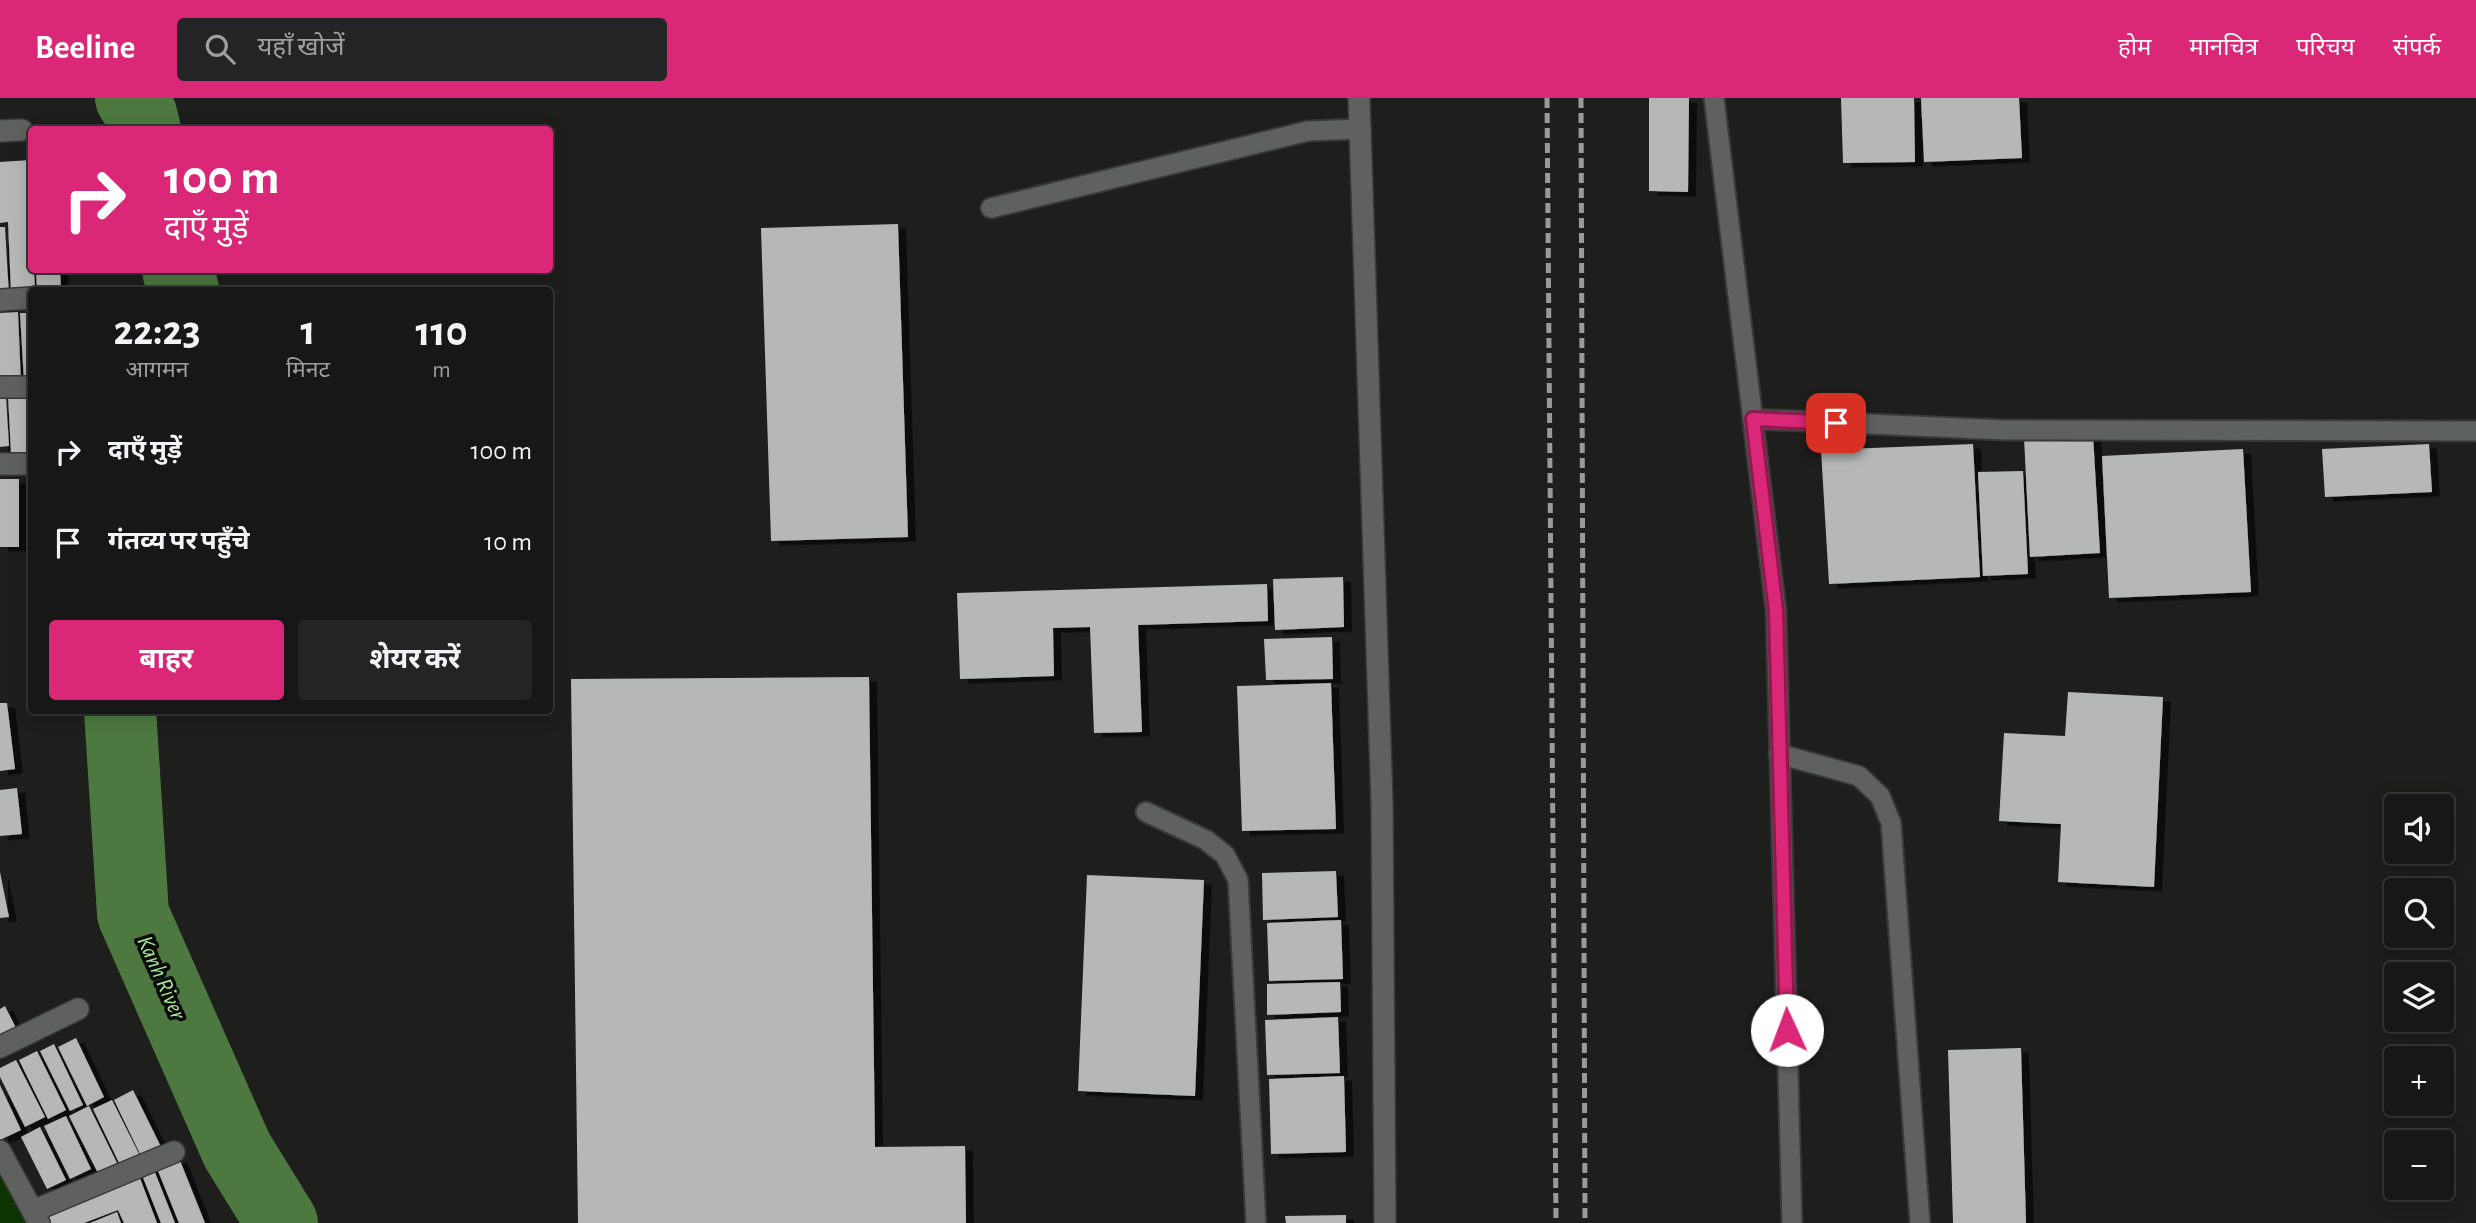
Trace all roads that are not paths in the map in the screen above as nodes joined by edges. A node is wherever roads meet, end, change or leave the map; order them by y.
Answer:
1 (1359, 98) edge
2 (1714, 98) edge
3 (1360, 129) junction
4 (22, 130) dead end
5 (0, 131) edge
6 (991, 208) dead end
7 (28, 298) edge
8 (0, 300) edge
9 (0, 387) edge
10 (28, 387) edge
11 (1753, 419) junction
12 (2476, 431) edge
13 (0, 464) edge
14 (28, 464) edge
15 (1779, 754) junction
16 (1146, 812) dead end
17 (78, 1009) dead end
18 (0, 1047) edge
19 (0, 1151) edge
20 (174, 1152) dead end
21 (36, 1217) edge
22 (1256, 1223) edge
23 (1385, 1223) edge
24 (1792, 1223) edge
25 (1920, 1223) edge

1 - 3 street
2 - 11 lane
3 - 6 lane
3 - 23 street
4 - 5 street
7 - 8 street
9 - 10 street
11 - 12 lane
11 - 15 lane
13 - 14 street
15 - 24 lane
15 - 25 lane
16 - 22 lane
17 - 18 street
19 - 21 street
20 - 21 street

